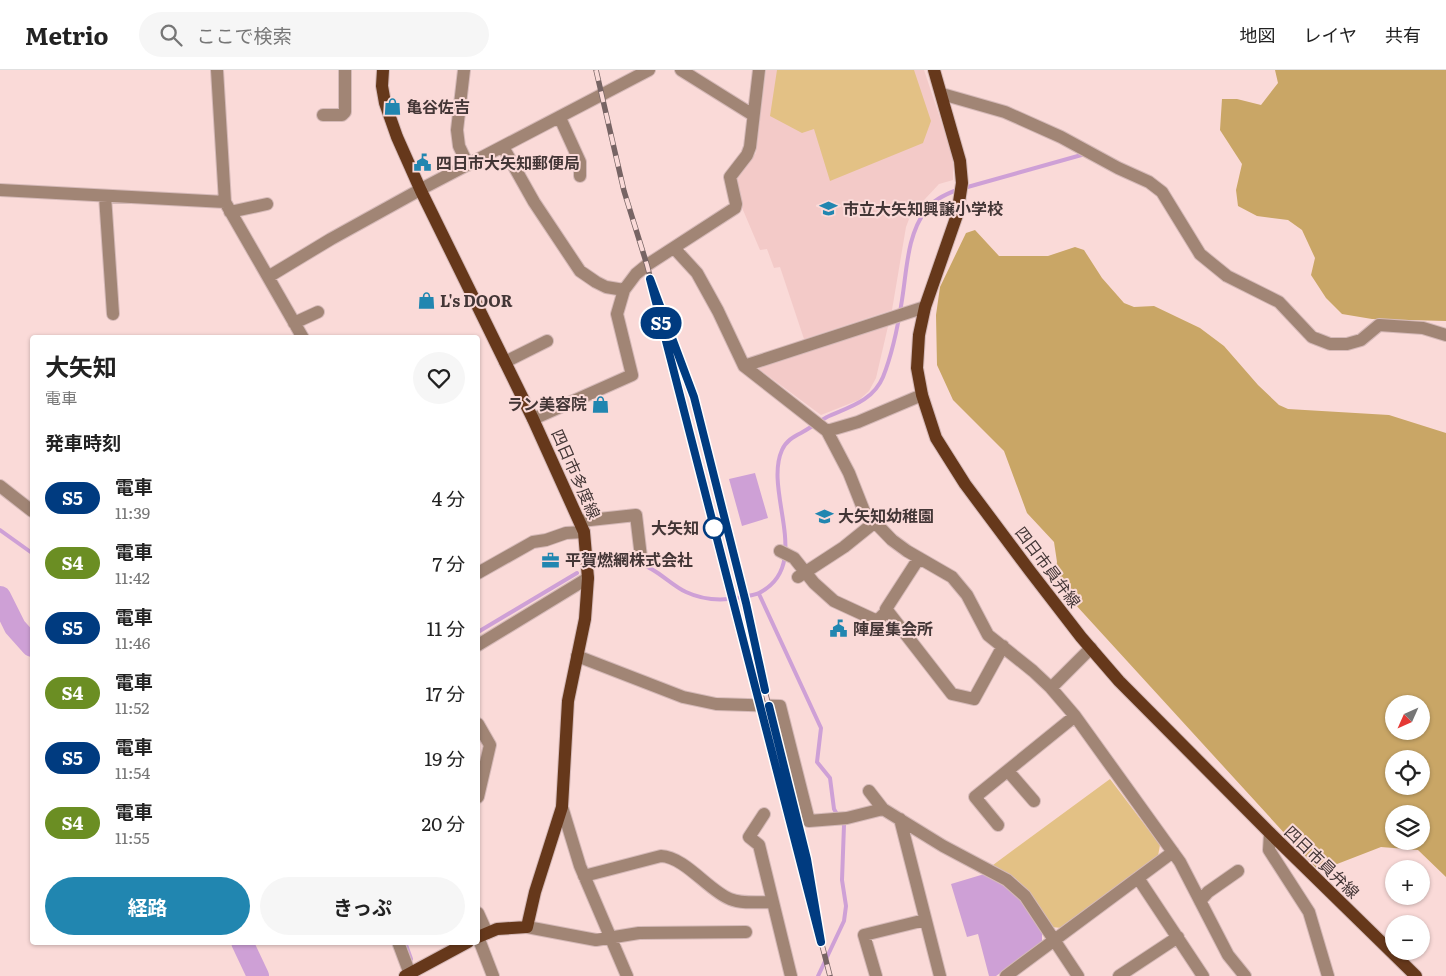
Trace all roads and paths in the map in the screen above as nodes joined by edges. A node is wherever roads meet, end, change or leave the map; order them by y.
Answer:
1 (217, 70) edge
2 (345, 70) edge
3 (383, 70) edge
4 (464, 70) edge
5 (649, 70) edge
6 (682, 70) edge
7 (759, 70) edge
8 (934, 70) edge
9 (942, 94) junction
10 (323, 115) dead end
11 (753, 115) junction
12 (560, 118) junction
13 (503, 147) junction
14 (468, 165) junction
15 (580, 176) dead end
16 (0, 190) edge
17 (421, 191) junction
18 (105, 196) junction
19 (267, 204) dead end
20 (227, 207) junction
21 (675, 249) junction
22 (268, 277) junction
23 (624, 290) junction
24 (925, 307) junction
25 (318, 312) dead end
26 (113, 314) dead end
27 (294, 323) junction
28 (301, 335) edge
29 (1446, 335) edge
30 (547, 341) dead end
31 (505, 362) junction
32 (744, 366) junction
33 (922, 395) junction
34 (533, 419) junction
35 (826, 430) junction
36 (0, 486) edge
37 (30, 509) edge
38 (875, 522) junction
39 (582, 526) junction
40 (780, 551) dead end
41 (919, 558) junction
42 (587, 562) junction
43 (480, 571) edge
44 (801, 575) junction
45 (588, 578) junction
46 (887, 610) junction
47 (480, 644) edge
48 (1003, 646) junction
49 (1091, 648) junction
50 (578, 656) junction
51 (1051, 688) junction
52 (1074, 716) junction
53 (480, 728) edge
54 (1008, 770) junction
55 (480, 788) edge
56 (869, 791) dead end
57 (1034, 802) dead end
58 (562, 807) junction
59 (883, 809) junction
60 (764, 814) dead end
61 (900, 819) junction
62 (998, 825) dead end
63 (1270, 833) junction
64 (1173, 852) junction
65 (1238, 871) dead end
66 (584, 876) junction
67 (1138, 878) junction
68 (1200, 901) junction
69 (772, 902) junction
70 (925, 920) junction
71 (527, 927) junction
72 (746, 932) dead end
73 (481, 936) edge
74 (1178, 937) junction
75 (610, 938) junction
76 (1054, 940) junction
77 (399, 945) edge
78 (463, 945) edge
79 (412, 974) edge
80 (493, 976) edge
81 (627, 976) edge
82 (791, 976) edge
83 (876, 976) edge
84 (940, 976) edge
85 (1006, 976) edge
86 (1078, 976) edge
87 (1119, 976) edge
88 (1203, 976) edge
89 (1245, 976) edge
90 (1328, 976) edge
91 (1416, 976) edge

1 - 20 street
2 - 10 street
3 - 17 main road, 四日市多度線
4 - 14 street
5 - 12 street
6 - 11 street
7 - 11 street
8 - 9 main road, 四日市員弁線
9 - 24 main road, 四日市員弁線
9 - 29 street
11 - 21 street
12 - 13 street
12 - 15 street
13 - 14 street
13 - 23 street
14 - 17 street
16 - 18 street
17 - 22 street
17 - 31 main road, 四日市多度線
18 - 20 street
18 - 26 street
19 - 20 street
20 - 22 street
21 - 23 street
21 - 32 street
22 - 27 street
23 - 34 street
24 - 32 street
24 - 33 main road, 四日市員弁線
25 - 27 street
27 - 28 street
30 - 31 street
31 - 34 main road, 四日市多度線
32 - 35 street
33 - 35 street
33 - 49 main road, 四日市員弁線
34 - 39 main road, 四日市多度線
35 - 38 street
36 - 37 street
38 - 41 street
38 - 44 street
39 - 42 main road, 四日市多度線
39 - 42 street
39 - 43 street
40 - 44 street
41 - 46 street
41 - 48 street
42 - 45 main road, 四日市多度線
44 - 46 street
45 - 47 street
45 - 50 main road, 四日市多度線
46 - 48 street
48 - 51 street
49 - 51 street
49 - 63 main road, 四日市員弁線
50 - 58 main road, 四日市多度線
50 - 59 street
51 - 52 street
52 - 54 street
52 - 64 street
53 - 55 street
54 - 57 street
54 - 62 street
56 - 59 street
58 - 66 street
58 - 71 main road, 四日市多度線
59 - 61 street
60 - 69 street
61 - 70 street
61 - 76 street
63 - 90 street
63 - 91 main road, 四日市員弁線
64 - 67 street
64 - 68 street
65 - 68 street
66 - 69 street
66 - 75 street
67 - 74 street
67 - 76 street
68 - 89 street
69 - 82 street
70 - 83 street
70 - 84 street
71 - 73 main road
71 - 75 street
72 - 75 street
73 - 80 street
74 - 87 street
74 - 88 street
75 - 81 street
76 - 85 street
76 - 86 street
77 - 79 street
78 - 79 main road

